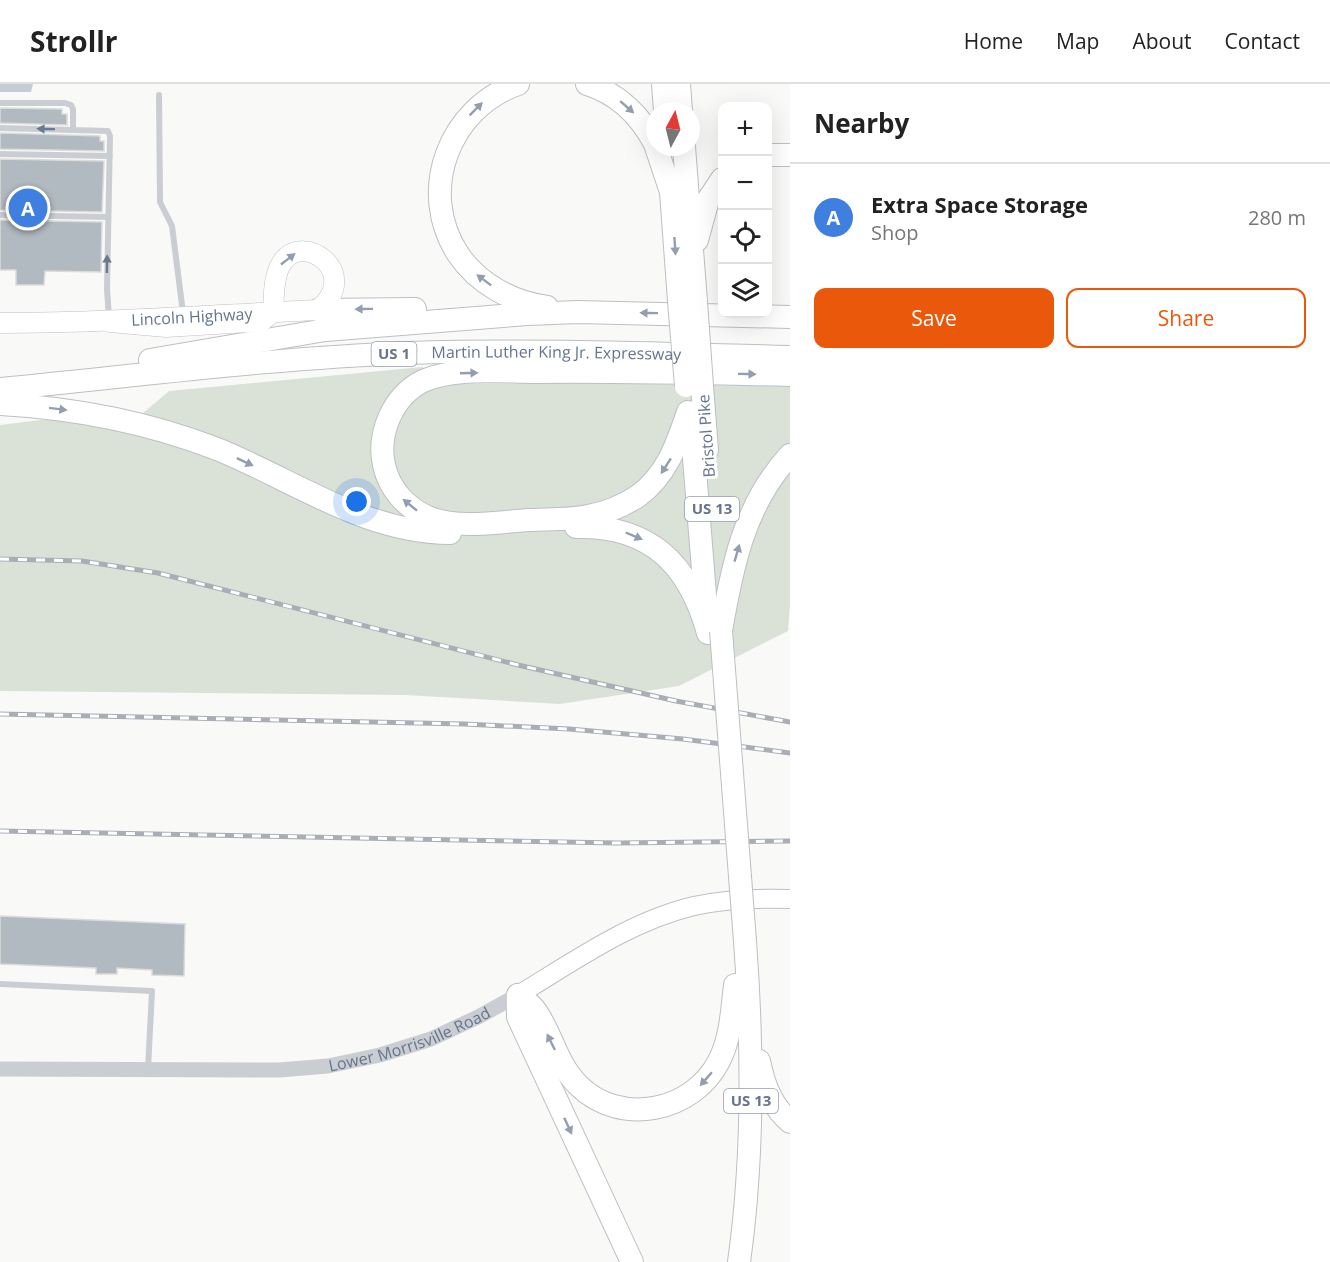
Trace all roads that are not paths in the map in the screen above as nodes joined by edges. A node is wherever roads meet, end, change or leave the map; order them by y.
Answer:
1 (518, 84) edge
2 (587, 84) edge
3 (663, 84) edge
4 (679, 84) edge
5 (159, 95) dead end
6 (0, 102) edge
7 (664, 102) edge
8 (680, 102) edge
9 (0, 128) edge
10 (73, 129) junction
11 (646, 129) edge
12 (0, 154) edge
13 (772, 155) edge
14 (790, 155) edge
15 (110, 156) junction
16 (659, 156) edge
17 (669, 156) edge
18 (685, 156) edge
19 (718, 185) edge
20 (671, 192) junction
21 (0, 215) edge
22 (108, 217) junction
23 (694, 277) junction
24 (688, 301) junction
25 (318, 310) junction
26 (273, 312) junction
27 (578, 312) junction
28 (527, 314) junction
29 (784, 315) edge
30 (183, 317) junction
31 (110, 322) junction
32 (0, 323) edge
33 (790, 342) edge
34 (790, 357) edge
35 (150, 360) junction
36 (0, 374) edge
37 (790, 375) edge
38 (694, 386) junction
39 (0, 389) edge
40 (0, 404) edge
41 (688, 412) junction
42 (790, 455) edge
43 (714, 632) junction
44 (790, 899) edge
45 (738, 941) junction
46 (0, 984) edge
47 (735, 985) junction
48 (518, 995) junction
49 (750, 1022) junction
50 (0, 1069) edge
51 (148, 1070) junction
52 (790, 1122) edge
53 (632, 1262) edge
54 (726, 1262) edge
55 (739, 1262) edge

27 -> 1 highway
2 -> 11 highway
3 - 7 highway
4 - 8 highway
5 - 30 lane
6 - 10 lane
10 -> 9 lane
10 - 15 lane
12 - 15 lane
13 - 14 highway
15 - 22 lane
16 - 20 highway
17 - 20 highway
18 - 23 highway
19 - 23 highway
20 -> 24 highway, US 13
21 - 22 lane
31 -> 22 lane
23 - 24 highway, Bristol Pike / US 13
24 - 38 highway, Bristol Pike / US 13, bridge
25 - 26 main road, Lincoln Highway
26 -> 25 main road
28 -> 25 highway
26 - 30 main road, Lincoln Highway
26 - 31 main road, Lincoln Highway
27 - 28 highway
29 -> 27 highway
28 - 35 highway
30 - 31 main road, Lincoln Highway
31 - 32 main road, Lincoln Highway
33 - 35 highway, Martin Luther King Jr. Expressway / US 1
34 - 39 highway, Martin Luther King Jr. Expressway / US 1
35 - 36 highway, Martin Luther King Jr. Expressway / US 1
41 -> 37 highway
38 - 41 highway, US 13
38 - 43 highway, Bristol Pike / US 13
40 -> 43 highway
41 - 43 highway, US 13
43 -> 42 highway
43 - 45 highway, US 13, bridge
44 - 48 main road, Lower Morrisville Road
45 - 47 highway, US 13
45 - 49 highway, US 13
46 - 51 lane
47 -> 48 highway
47 - 54 highway, US 13
48 - 51 street, Lower Morrisville Road
48 -> 53 highway
49 - 52 highway
49 - 55 highway, US 13
50 - 51 street, Lower Morrisville Road

